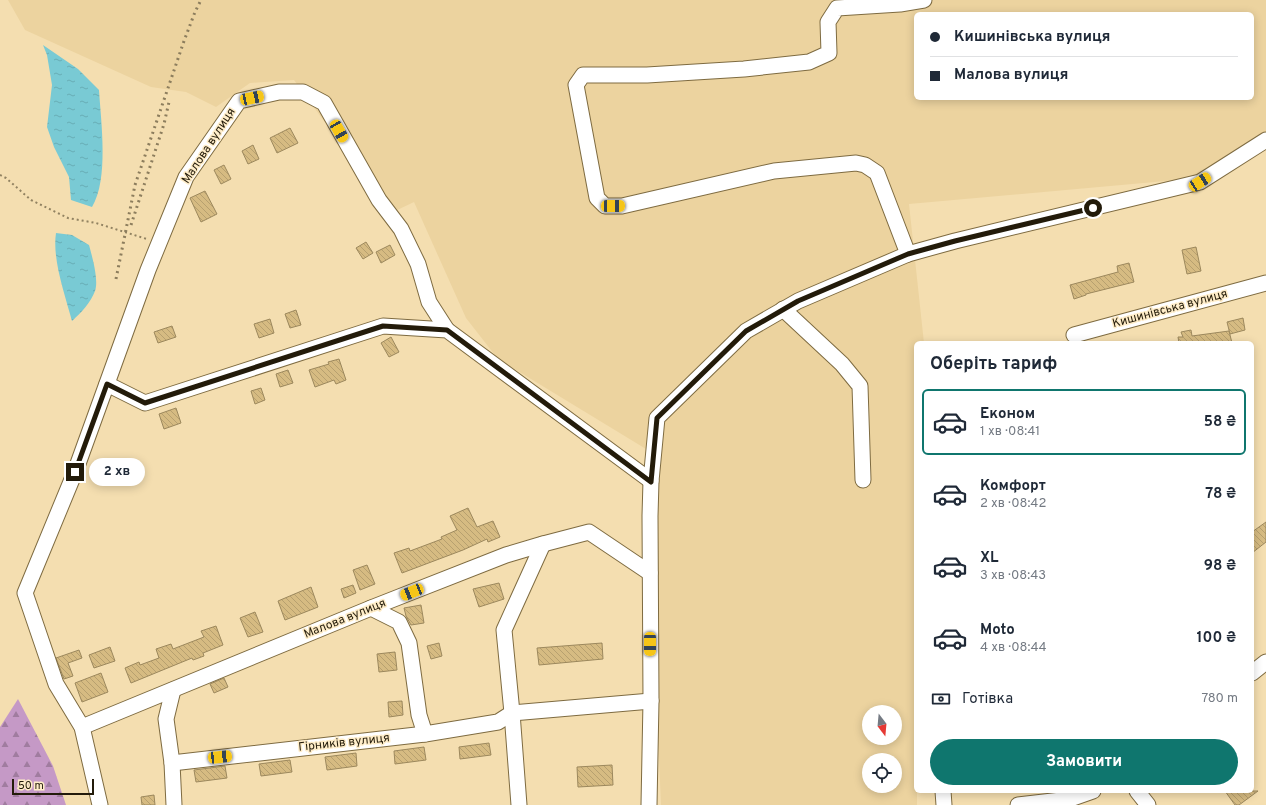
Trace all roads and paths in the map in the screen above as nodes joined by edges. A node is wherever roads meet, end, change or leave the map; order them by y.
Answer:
1 (924, 0) edge
2 (1266, 140) edge
3 (0, 175) edge
4 (158, 244) junction
5 (908, 254) junction
6 (1266, 283) edge
7 (784, 309) junction
8 (447, 330) junction
9 (1074, 335) dead end
10 (107, 384) junction
11 (863, 480) dead end
12 (651, 482) junction
13 (543, 544) junction
14 (650, 573) junction
15 (371, 608) junction
16 (1266, 662) edge
17 (1254, 671) edge
18 (173, 690) junction
19 (651, 701) junction
20 (512, 713) junction
21 (82, 727) junction
22 (424, 734) junction
23 (172, 763) junction
24 (943, 793) edge
25 (1087, 793) edge
26 (1139, 793) edge
27 (100, 805) edge
28 (174, 805) edge
29 (519, 805) edge
30 (648, 805) edge
31 (944, 805) edge
32 (1018, 805) edge
33 (1148, 805) edge

1 - 5 street
2 - 5 street
3 - 4 path
4 - 8 street, Малова вулиця
4 - 10 street, Малова вулиця
5 - 7 street
6 - 9 street, Кишинівська вулиця
7 - 11 street
7 - 12 street
8 - 10 street
8 - 12 street, Малова вулиця
10 - 21 street, Малова вулиця
12 - 14 street
13 - 14 street, Малова вулиця
13 - 15 street, Малова вулиця
13 - 20 street
14 - 19 street
15 - 18 street, Малова вулиця
15 - 22 street
16 - 17 street
18 - 21 street, Малова вулиця
18 - 23 street
19 - 20 street, Гірників вулиця
19 - 30 street
20 - 22 street, Гірників вулиця
20 - 29 street
21 - 27 street, Малова вулиця
22 - 23 street, Гірників вулиця
23 - 28 street
24 - 31 street
25 - 32 street
26 - 33 street

